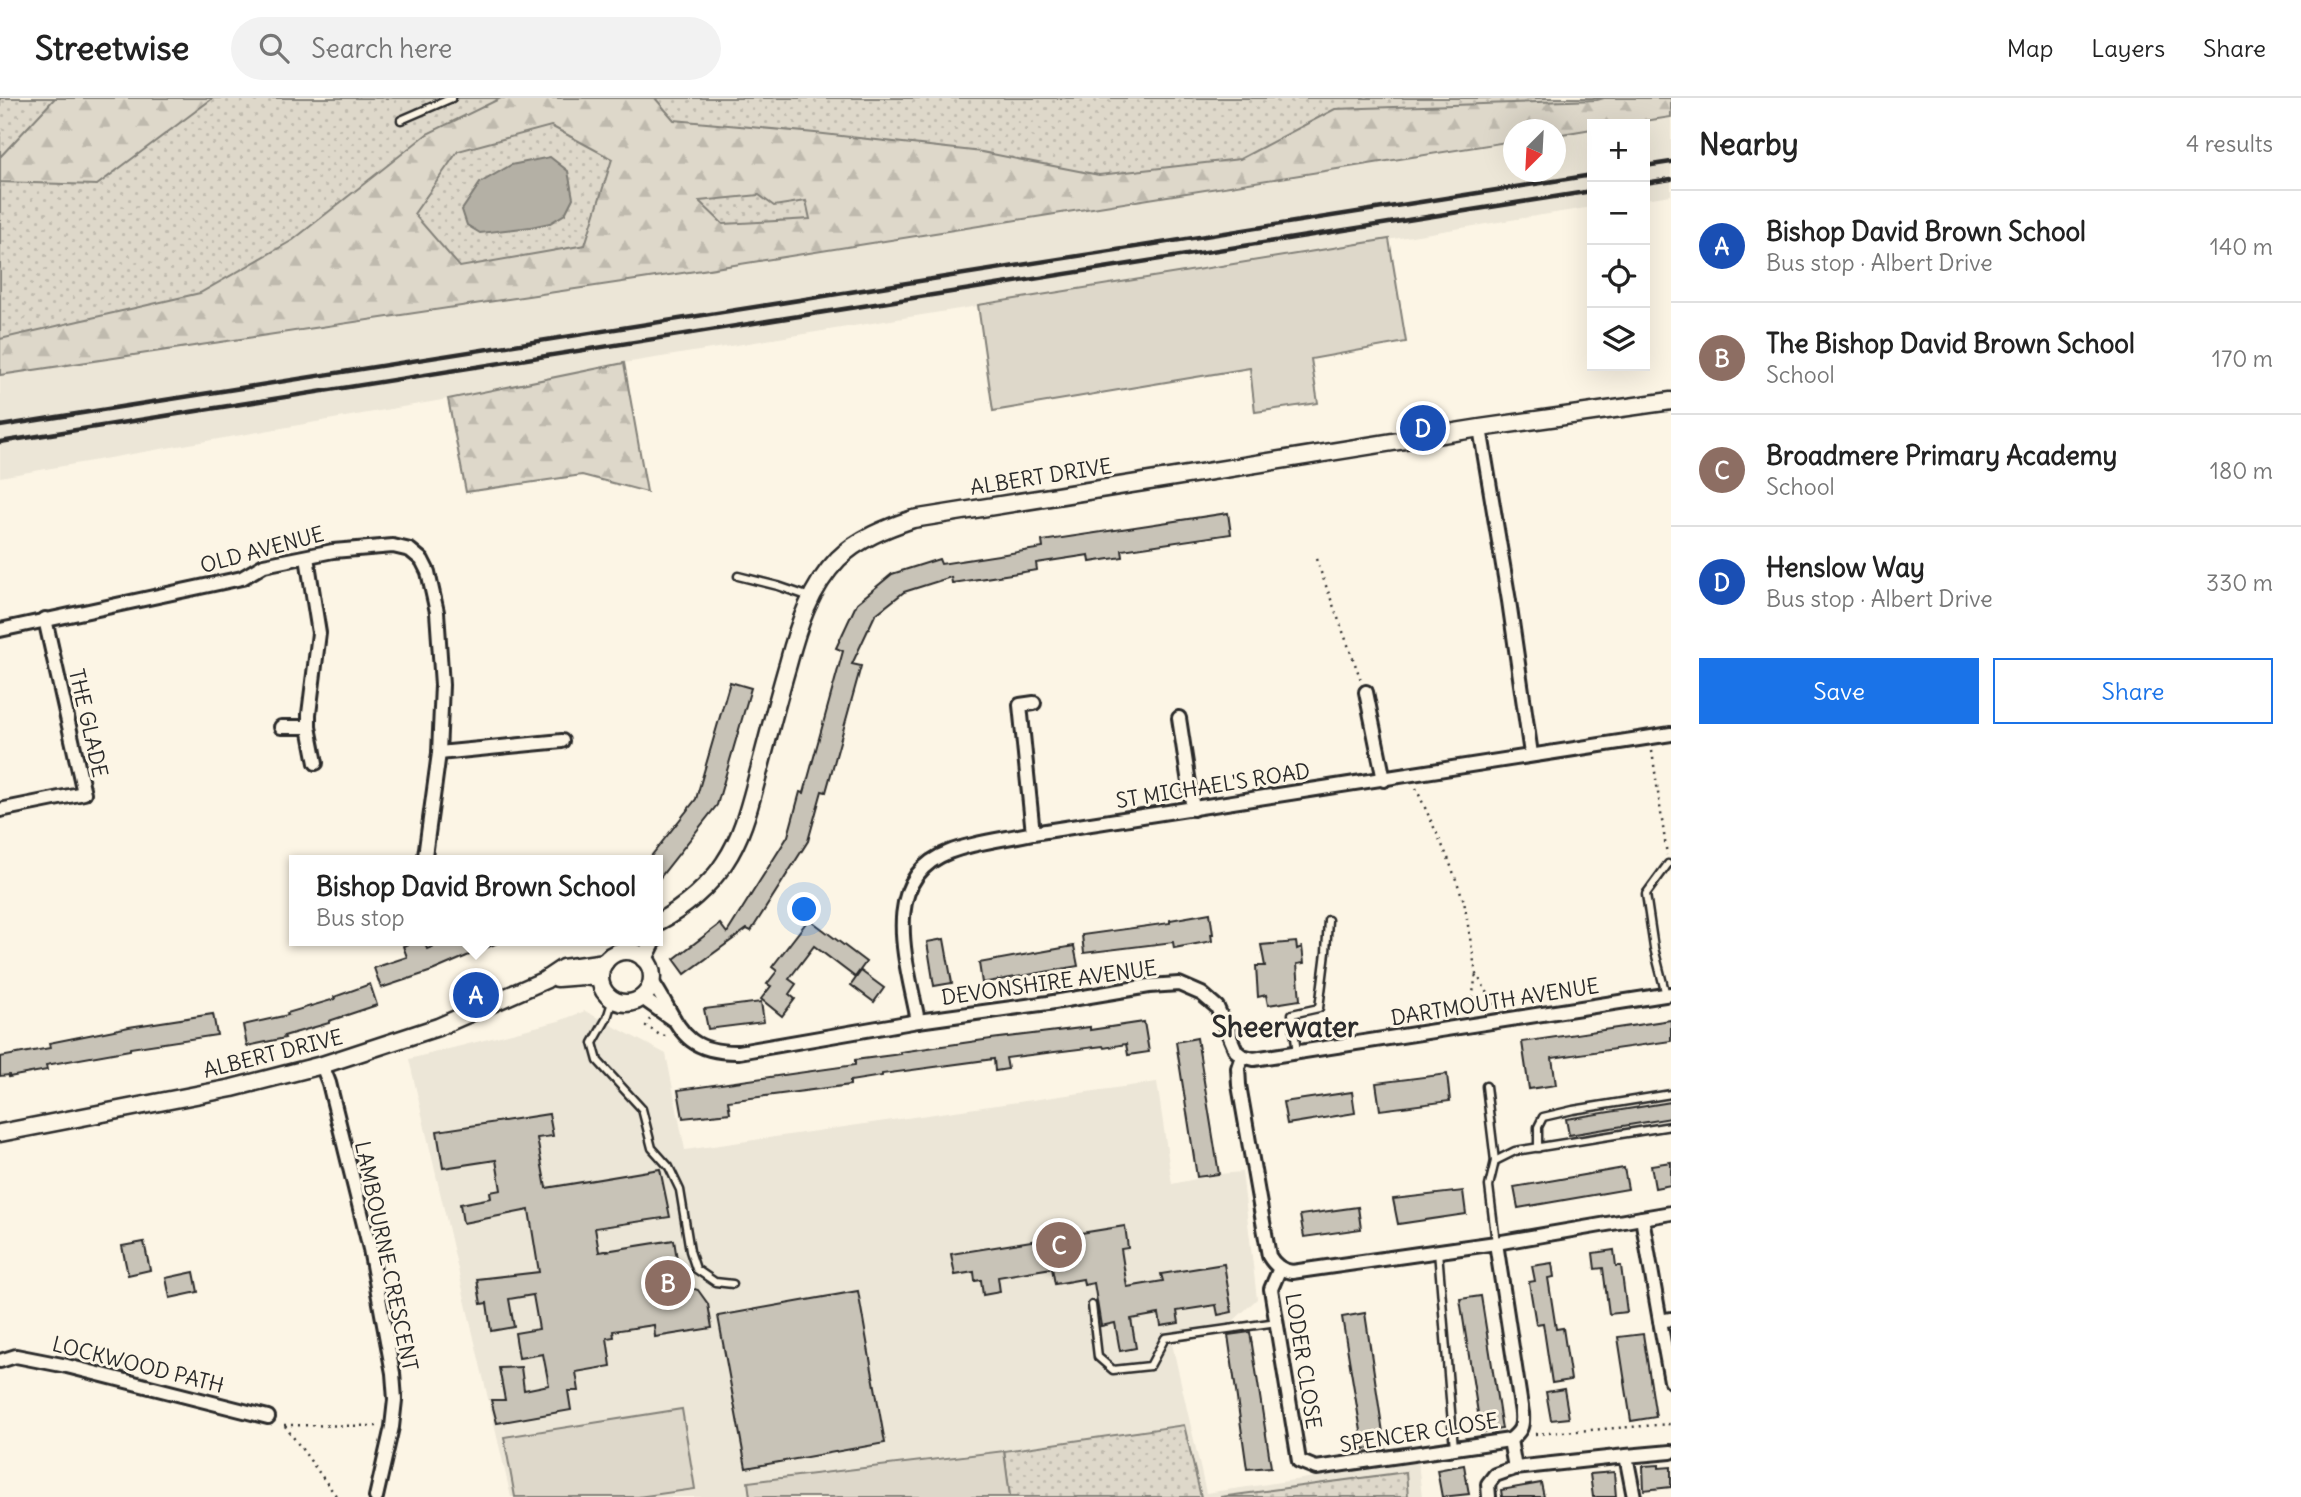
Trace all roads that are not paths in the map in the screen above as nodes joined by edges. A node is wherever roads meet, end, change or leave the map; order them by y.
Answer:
1 (452, 98) edge
2 (401, 120) dead end
3 (1671, 401) edge
4 (1480, 428) junction
5 (307, 556) junction
6 (738, 576) dead end
7 (810, 597) junction
8 (45, 619) junction
9 (0, 630) edge
10 (1366, 692) road end
11 (1034, 703) dead end
12 (1179, 718) dead end
13 (282, 727) dead end
14 (309, 727) junction
15 (1671, 734) edge
16 (562, 741) dead end
17 (439, 753) junction
18 (1531, 754) junction
19 (316, 763) dead end
20 (1384, 780) junction
21 (1194, 808) junction
22 (0, 810) edge
23 (1033, 833) junction
24 (425, 855) edge
25 (1668, 864) road end
26 (1328, 920) dead end
27 (663, 921) edge
28 (626, 946) edge
29 (650, 946) edge
30 (644, 959) junction
31 (602, 970) junction
32 (651, 980) junction
33 (1668, 995) edge
34 (641, 997) junction
35 (613, 999) junction
36 (673, 1019) junction
37 (918, 1021) junction
38 (1297, 1053) junction
39 (1242, 1056) junction
40 (322, 1065) junction
41 (1486, 1086) dead end
42 (1671, 1094) edge
43 (1671, 1126) edge
44 (0, 1133) edge
45 (1538, 1148) junction
46 (1495, 1161) junction
47 (1671, 1213) edge
48 (1642, 1218) junction
49 (1496, 1243) junction
50 (1438, 1251) junction
51 (1280, 1268) junction
52 (733, 1283) dead end
53 (1092, 1305) dead end
54 (1666, 1320) edge
55 (1276, 1322) junction
56 (0, 1361) edge
57 (1671, 1381) edge
58 (268, 1417) road end
59 (1515, 1436) junction
60 (1454, 1448) junction
61 (1671, 1452) edge
62 (1626, 1456) junction
63 (1299, 1461) joint
64 (1515, 1468) junction
65 (376, 1497) edge
66 (1489, 1497) edge
67 (1634, 1497) edge

1 - 2 lane
3 - 4 street, ALBERT DRIVE
4 - 7 street, ALBERT DRIVE
4 - 18 street
5 - 8 street, OLD AVENUE
5 - 14 street
5 - 17 street, OLD AVENUE
6 - 7 lane
7 - 27 street, ALBERT DRIVE
8 - 9 street, OLD AVENUE
8 - 22 street, THE GLADE
10 - 20 street
11 - 23 street
12 - 21 street
13 - 14 street
14 - 19 street
15 - 18 street, ST MICHAEL'S ROAD
16 - 17 street
17 - 24 street, OLD AVENUE
18 - 20 street, ST MICHAEL'S ROAD
20 - 21 street, ST MICHAEL'S ROAD
21 - 23 street, ST MICHAEL'S ROAD
23 - 37 street, ST MICHAEL'S ROAD
25 - 33 lane
26 - 38 lane
28 - 30 street
28 - 31 street
29 - 30 street
30 - 32 street
31 - 35 street
31 - 40 street, ALBERT DRIVE
32 - 34 street
32 - 36 street, DEVONSHIRE AVENUE
33 - 38 street, DARTMOUTH AVENUE
34 - 35 street
34 - 36 street, DEVONSHIRE AVENUE
35 - 52 lane
36 - 37 street, DEVONSHIRE AVENUE
37 - 39 street, DEVONSHIRE AVENUE
38 - 39 street, DARTMOUTH AVENUE
39 - 51 street
40 - 44 street, ALBERT DRIVE
40 - 65 street, LAMBOURNE CRESCENT
41 - 46 lane
42 - 45 lane
43 - 45 lane
45 - 46 lane
46 - 49 lane
47 - 48 street
48 - 49 street
48 - 54 street
49 - 50 street
49 - 59 street, SPENCER CLOSE
50 - 51 street
50 - 60 lane
51 - 55 street, LODER CLOSE
53 - 55 lane
54 - 57 street
55 - 63 street, LODER CLOSE
56 - 58 street, LOCKWOOD PATH
59 - 60 street, SPENCER CLOSE
59 - 64 street
60 - 63 street, SPENCER CLOSE
61 - 62 street
62 - 64 street
62 - 67 street
64 - 66 street

